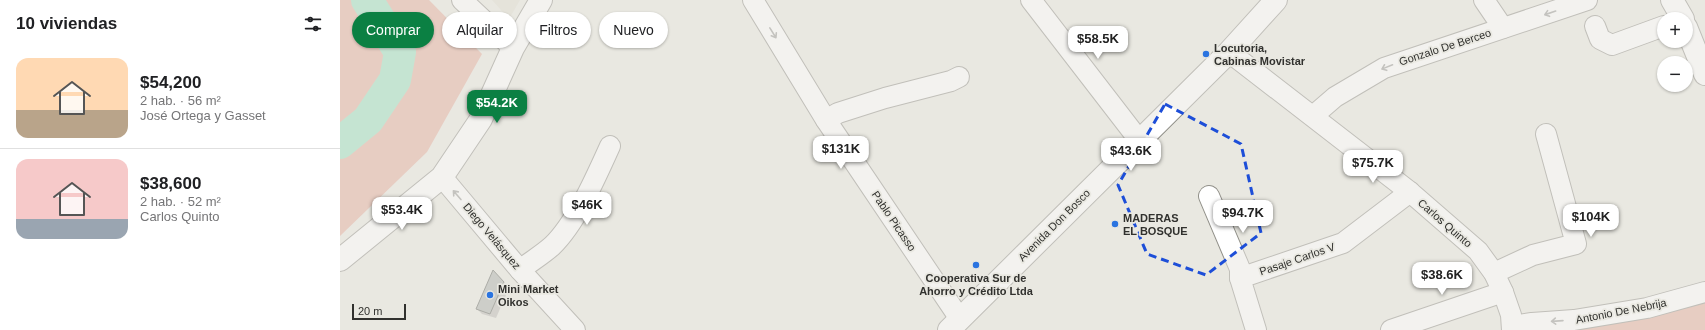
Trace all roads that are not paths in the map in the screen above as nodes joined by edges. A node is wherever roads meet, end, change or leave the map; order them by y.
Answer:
1 (462, 0) edge
2 (541, 0) edge
3 (753, 0) edge
4 (1031, 0) edge
5 (1276, 0) edge
6 (1484, 0) edge
7 (1587, 0) edge
8 (1672, 0) edge
9 (475, 12) edge
10 (1679, 12) edge
11 (1595, 26) dead end
12 (1503, 28) junction
13 (1657, 29) edge
14 (517, 41) edge
15 (1693, 44) edge
16 (513, 48) edge
17 (1229, 52) junction
18 (1705, 74) edge
19 (959, 77) dead end
20 (1313, 116) junction
21 (826, 120) junction
22 (1546, 134) dead end
23 (1138, 140) junction
24 (610, 146) dead end
25 (442, 177) junction
26 (1410, 192) junction
27 (1209, 196) dead end
28 (340, 260) edge
29 (520, 270) junction
30 (1494, 273) junction
31 (1240, 278) junction
32 (1503, 292) junction
33 (1705, 292) edge
34 (954, 324) edge
35 (1512, 328) edge
36 (575, 330) edge
37 (1256, 330) edge
38 (1391, 330) edge

1 - 9 street
2 - 14 main road
3 -> 21 street, Pablo Picasso
4 - 23 street
5 - 17 main road, Avenida Don Bosco
6 - 12 street
7 -> 12 street, Gonzalo De Berceo
8 - 10 main road
11 - 13 street
12 -> 20 street, Gonzalo De Berceo
15 - 18 main road
16 - 25 main road
17 - 20 street, Carlos Quinto
17 - 23 main road, Avenida Don Bosco
19 - 21 street
20 - 26 street, Carlos Quinto
21 - 34 street, Pablo Picasso
22 - 30 street
23 - 34 main road, Avenida Don Bosco
24 - 29 street
25 - 28 main road
29 -> 25 street, Diego Velásquez
26 - 30 street, Carlos Quinto
26 - 31 street, Pasaje Carlos V
27 - 31 street
29 - 36 street, Diego Velásquez
30 - 32 street, Carlos Quinto
31 - 37 street
32 - 35 street, Carlos Quinto
32 - 38 street
33 -> 35 street, Antonio De Nebrija

